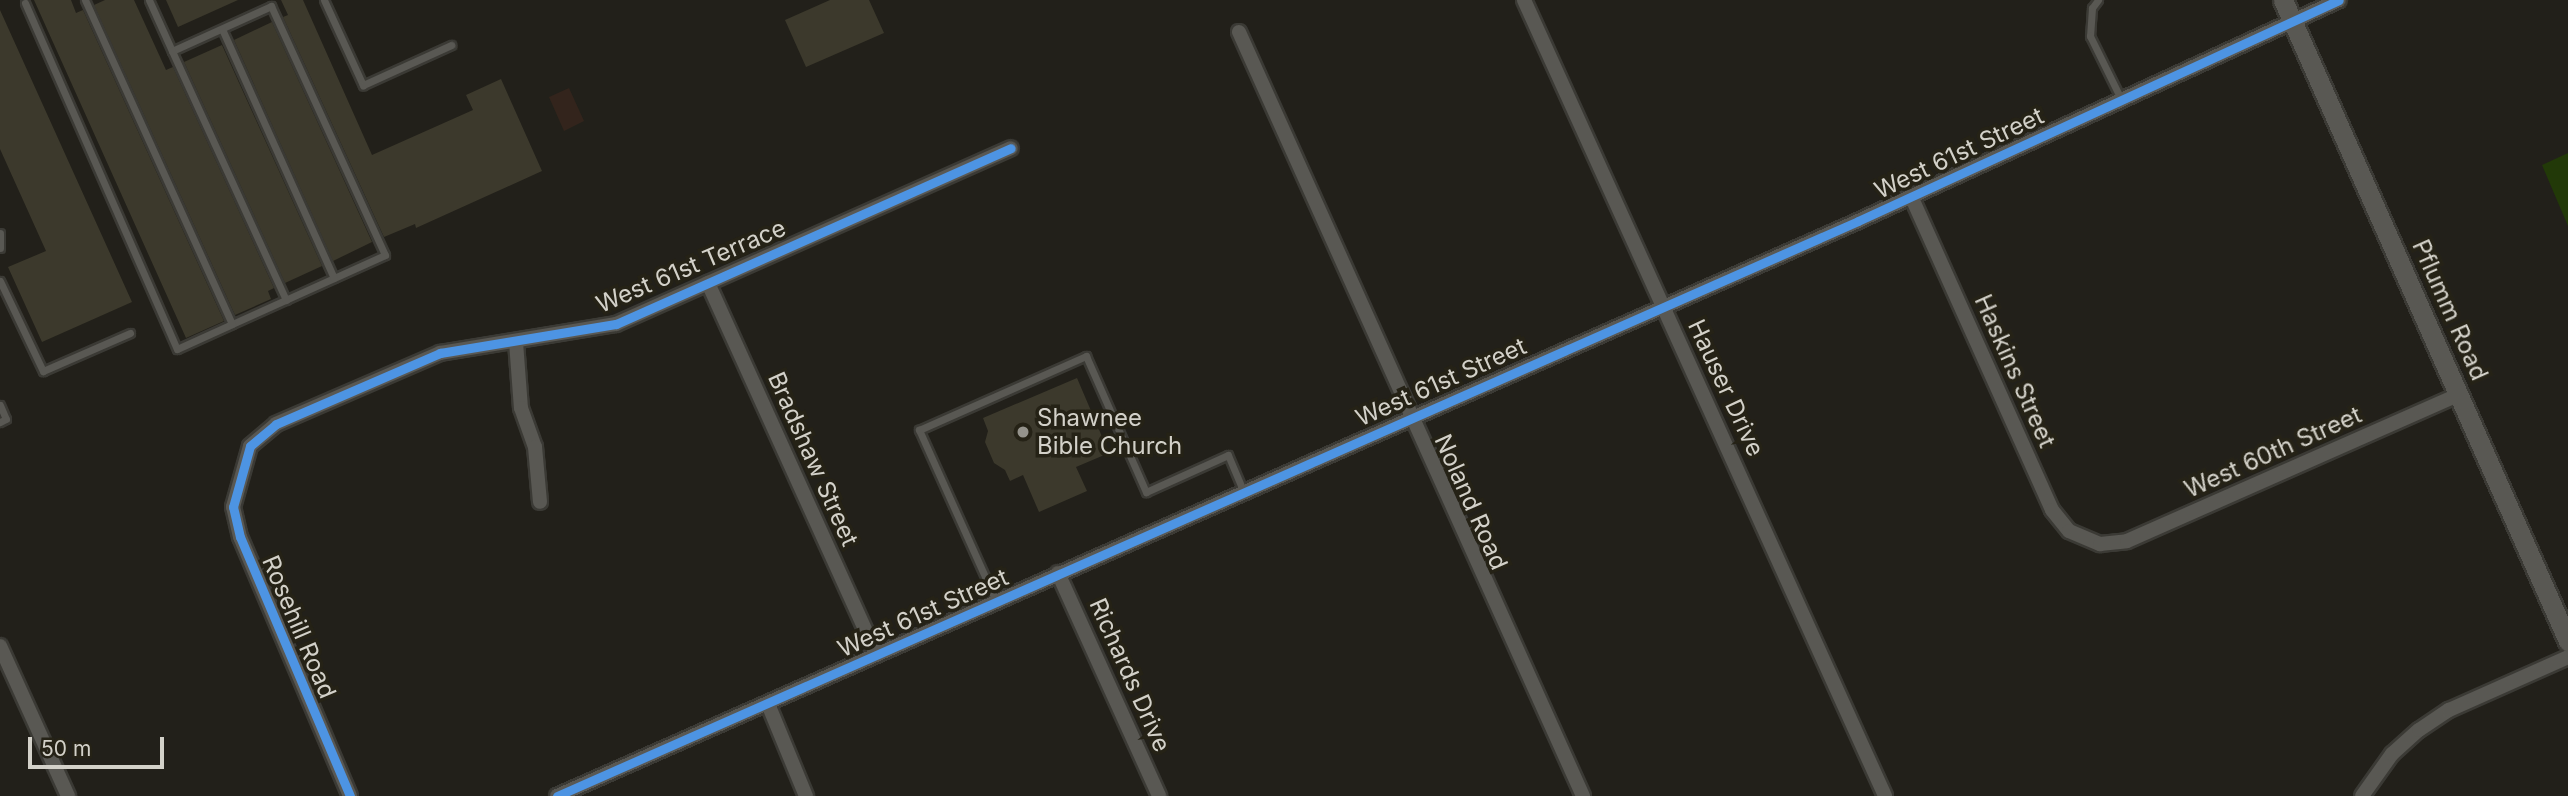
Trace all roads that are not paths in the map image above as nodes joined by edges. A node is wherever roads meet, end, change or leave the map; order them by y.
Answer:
1 (85, 0) edge
2 (149, 0) edge
3 (324, 0) edge
4 (1524, 0) edge
5 (2098, 0) edge
6 (2283, 0) edge
7 (2339, 0) edge
8 (25, 3) dead end
9 (2293, 21) junction
10 (222, 29) junction
11 (1239, 32) dead end
12 (452, 45) dead end
13 (172, 51) junction
14 (2121, 99) junction
15 (1011, 148) dead end
16 (1911, 196) junction
17 (0, 233) edge
18 (0, 248) edge
19 (334, 278) junction
20 (0, 281) edge
21 (708, 283) junction
22 (286, 300) junction
23 (1662, 307) junction
24 (232, 324) junction
25 (130, 333) dead end
26 (516, 342) junction
27 (2461, 394) junction
28 (0, 405) edge
29 (1412, 416) junction
30 (0, 422) edge
31 (240, 470) joint
32 (1243, 491) junction
33 (540, 502) dead end
34 (2100, 544) joint
35 (1058, 573) junction
36 (996, 601) junction
37 (2568, 641) edge
38 (0, 646) edge
39 (876, 654) junction
40 (2568, 657) edge
41 (768, 704) junction
42 (68, 796) edge
43 (350, 796) edge
44 (557, 796) edge
45 (806, 796) edge
46 (1159, 796) edge
47 (1583, 796) edge
48 (1885, 796) edge
49 (2362, 796) edge

1 - 24 lane
2 - 13 lane
3 - 12 lane
4 - 23 street, Hauser Drive
5 - 14 lane
6 - 9 main road, Pflumm Road
7 - 9 street, West 61st Street
8 - 24 lane
9 - 14 street, West 61st Street
9 - 27 main road, Pflumm Road
10 - 13 lane
10 - 19 lane
10 - 19 lane
11 - 29 street, Noland Road
13 - 22 lane
14 - 16 street, West 61st Street
15 - 21 street, West 61st Terrace
16 - 23 street, West 61st Street
16 - 34 street, Haskins Street
17 - 18 lane
19 - 22 lane
20 - 25 lane
21 - 26 street, West 61st Terrace
21 - 39 street, Bradshaw Street
22 - 24 lane
23 - 29 street, West 61st Street
23 - 48 street, Hauser Drive
26 - 31 street, West 61st Terrace
26 - 33 street
27 - 34 street, West 60th Street
27 - 37 main road, Pflumm Road
28 - 30 lane
29 - 32 street, West 61st Street
29 - 47 street, Noland Road
31 - 43 street, Rosehill Road
32 - 35 street, West 61st Street
32 - 36 lane
35 - 36 street, West 61st Street
35 - 46 street, Richards Drive
36 - 39 street, West 61st Street
38 - 42 street
39 - 41 street, West 61st Street
40 - 49 street
41 - 44 street, West 61st Street
41 - 45 street

